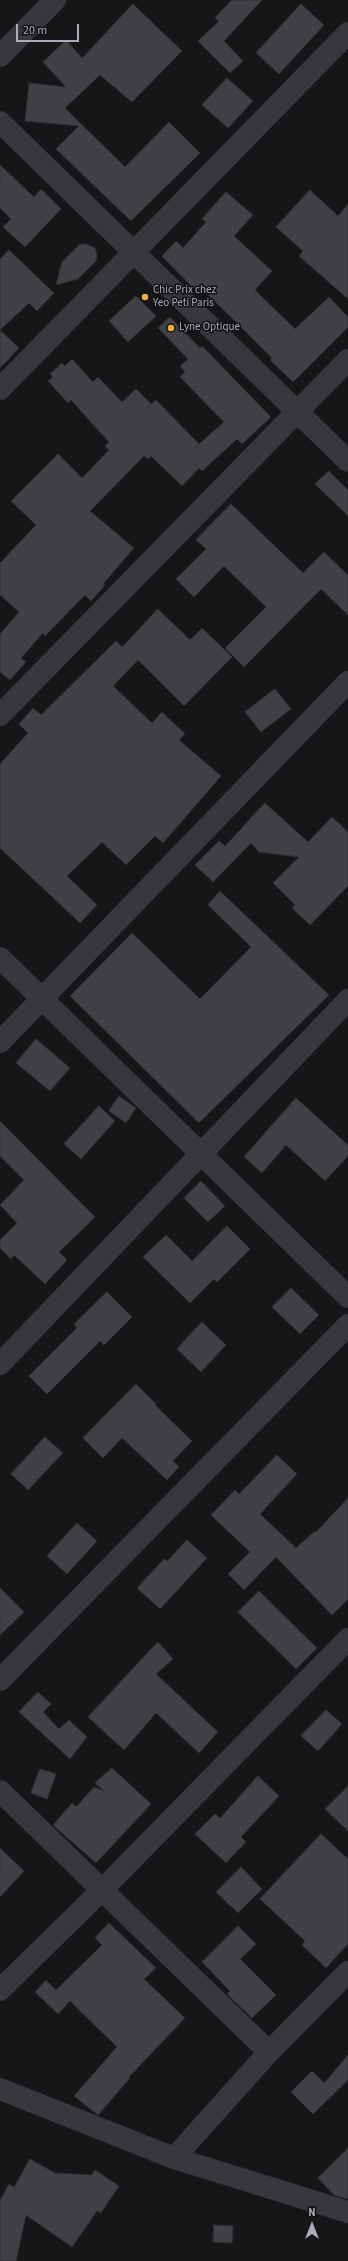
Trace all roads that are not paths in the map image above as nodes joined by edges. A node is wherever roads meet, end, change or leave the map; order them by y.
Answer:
1 (55, 0) edge
2 (348, 33) edge
3 (0, 56) edge
4 (0, 122) edge
5 (134, 252) junction
6 (348, 360) edge
7 (0, 389) edge
8 (297, 412) junction
9 (348, 461) edge
10 (348, 682) edge
11 (0, 715) edge
12 (0, 958) edge
13 (42, 999) junction
14 (348, 1000) edge
15 (0, 1042) edge
16 (202, 1154) junction
17 (348, 1297) edge
18 (348, 1325) edge
19 (0, 1364) edge
20 (348, 1640) edge
21 (0, 1680) edge
22 (0, 1791) edge
23 (102, 1890) junction
24 (348, 1972) edge
25 (0, 1990) edge
26 (269, 2052) junction
27 (0, 2089) edge
28 (174, 2158) junction
29 (348, 2212) edge

1 - 3 street
2 - 5 street
4 - 5 street
5 - 7 street
5 - 8 street
6 - 8 street
8 - 9 street
8 - 11 street
10 - 13 street
12 - 13 street
13 - 15 street
13 - 16 street
14 - 16 street
16 - 17 street
16 - 19 street
18 - 21 street
20 - 23 street
22 - 23 street
23 - 25 street
23 - 26 street
24 - 26 street
26 - 28 street
27 - 28 street
28 - 29 street

